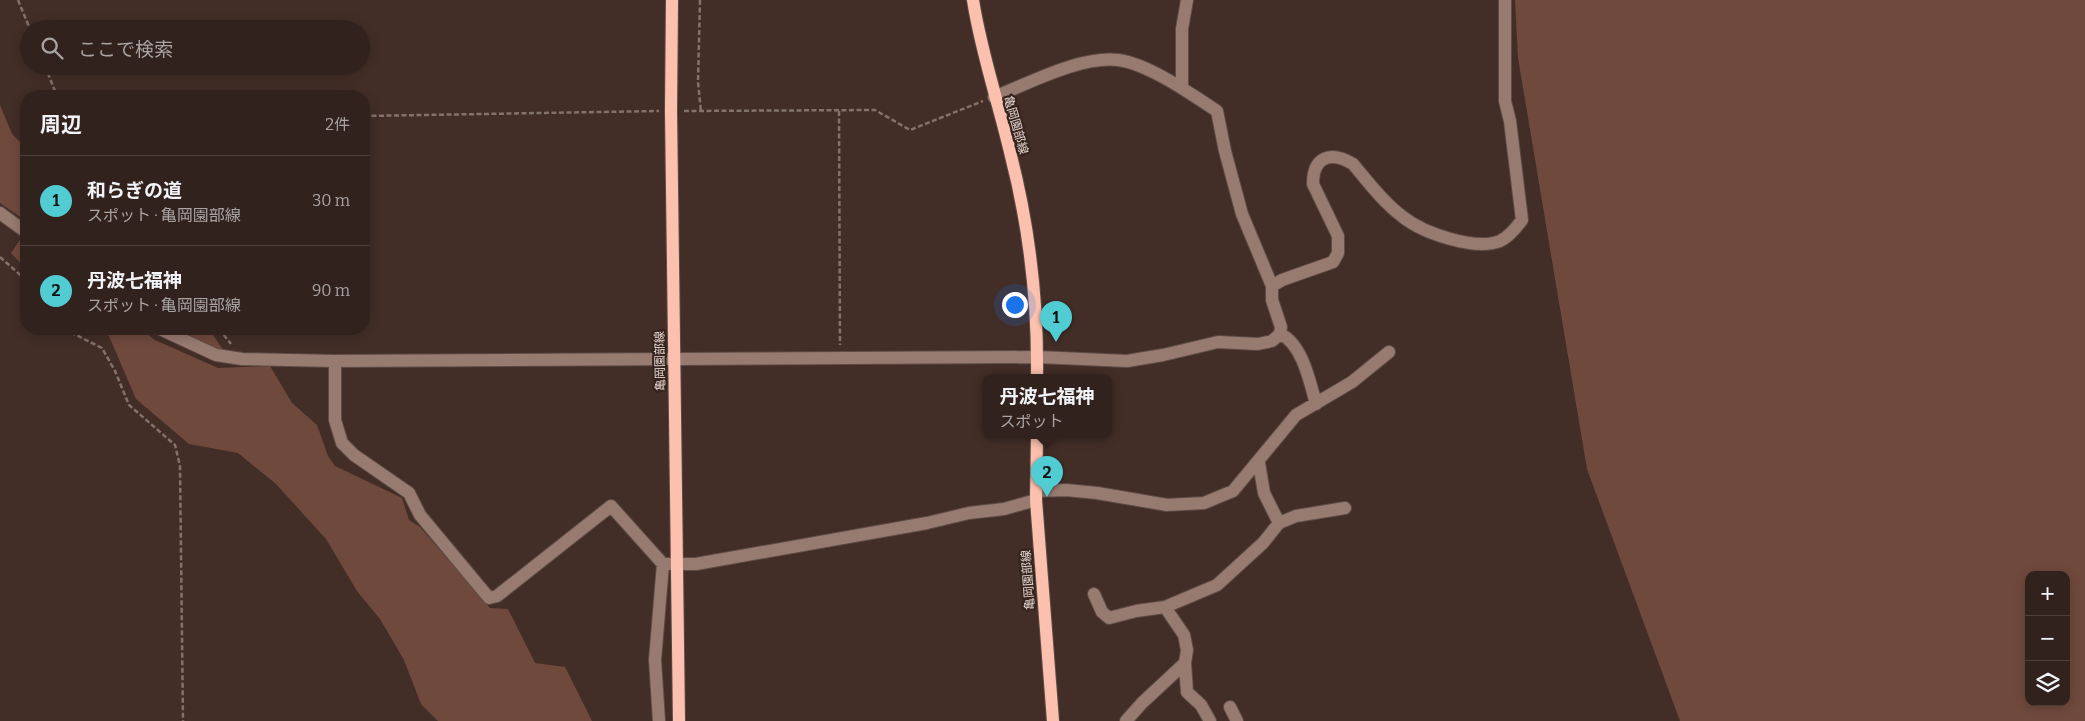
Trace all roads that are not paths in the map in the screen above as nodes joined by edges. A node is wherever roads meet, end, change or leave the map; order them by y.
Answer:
1 (672, 0) edge
2 (974, 0) edge
3 (1187, 0) edge
4 (1505, 0) edge
5 (1182, 88) junction
6 (994, 97) junction
7 (0, 213) edge
8 (20, 228) edge
9 (1272, 286) junction
10 (1280, 334) junction
11 (173, 335) edge
12 (1389, 352) dead end
13 (1038, 357) junction
14 (674, 359) junction
15 (334, 361) junction
16 (1037, 374) edge
17 (1316, 404) junction
18 (1037, 439) edge
19 (1259, 463) junction
20 (1036, 496) junction
21 (1344, 508) dead end
22 (1279, 523) junction
23 (678, 563) junction
24 (662, 564) junction
25 (1094, 594) dead end
26 (1165, 607) junction
27 (1185, 662) junction
28 (1230, 707) dead end
29 (659, 721) edge
30 (679, 721) edge
31 (1053, 721) edge
32 (1126, 721) edge
33 (1210, 721) edge
34 (1237, 721) edge

1 - 14 main road, 亀岡園部線
2 - 6 main road, 亀岡園部線
3 - 5 street
4 - 9 street
5 - 6 street
5 - 9 street
6 - 13 main road, 亀岡園部線
7 - 8 street
9 - 10 street
10 - 13 street
10 - 17 street
11 - 15 street
12 - 17 street
13 - 14 street
13 - 16 main road, 亀岡園部線
14 - 15 street
14 - 23 main road, 亀岡園部線
15 - 24 street
17 - 19 street
18 - 20 main road, 亀岡園部線
19 - 20 street
19 - 22 street
20 - 23 street
20 - 31 main road, 亀岡園部線
21 - 22 street
22 - 26 street
23 - 24 street
23 - 30 main road, 亀岡園部線
24 - 29 street
25 - 26 street
26 - 27 street
27 - 32 street
27 - 33 street
28 - 34 street

